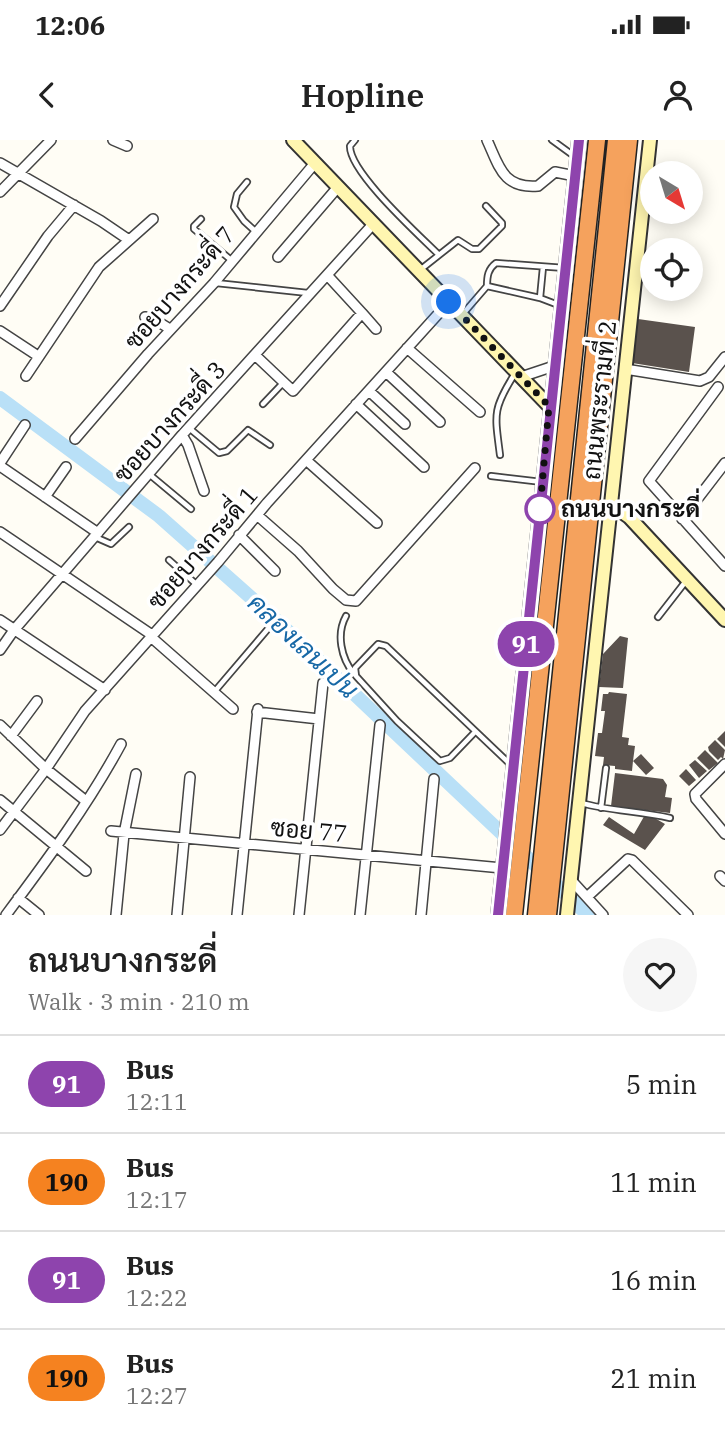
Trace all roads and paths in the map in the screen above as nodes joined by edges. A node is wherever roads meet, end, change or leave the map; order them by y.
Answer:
1 (51, 140) edge
2 (113, 140) edge
3 (293, 140) edge
4 (355, 140) edge
5 (487, 140) edge
6 (552, 140) edge
7 (579, 140) edge
8 (598, 140) edge
9 (616, 140) edge
10 (629, 140) edge
11 (650, 140) edge
12 (127, 146) dead end
13 (577, 158) junction
14 (0, 163) edge
15 (315, 163) junction
16 (19, 173) junction
17 (575, 176) junction
18 (247, 182) dead end
19 (338, 187) junction
20 (0, 192) edge
21 (74, 205) junction
22 (486, 206) dead end
23 (153, 219) dead end
24 (201, 219) dead end
25 (374, 223) junction
26 (255, 232) junction
27 (130, 240) junction
28 (439, 255) junction
29 (278, 257) dead end
30 (232, 260) junction
31 (543, 267) junction
32 (566, 268) junction
33 (419, 271) junction
34 (328, 276) junction
35 (214, 283) junction
36 (487, 286) junction
37 (313, 293) junction
38 (540, 298) junction
39 (449, 302) junction
40 (0, 306) edge
41 (562, 306) junction
42 (362, 313) junction
43 (462, 315) junction
44 (145, 317) dead end
45 (170, 329) junction
46 (376, 329) dead end
47 (0, 331) edge
48 (407, 348) junction
49 (255, 355) junction
50 (38, 356) junction
51 (725, 356) edge
52 (554, 366) junction
53 (625, 369) junction
54 (386, 372) junction
55 (519, 374) junction
56 (26, 376) dead end
57 (283, 383) junction
58 (718, 387) dead end
59 (369, 390) junction
60 (263, 404) dead end
61 (356, 404) junction
62 (549, 406) junction
63 (480, 412) dead end
64 (440, 422) dead end
65 (405, 424) dead end
66 (25, 425) dead end
67 (185, 431) junction
68 (75, 439) dead end
69 (270, 445) dead end
70 (500, 455) dead end
71 (306, 460) junction
72 (0, 462) edge
73 (725, 463) edge
74 (66, 467) dead end
75 (424, 467) dead end
76 (475, 468) dead end
77 (149, 474) junction
78 (491, 476) dead end
79 (542, 482) junction
80 (204, 491) dead end
81 (45, 497) junction
82 (612, 505) junction
83 (191, 509) dead end
84 (257, 515) junction
85 (682, 519) junction
86 (377, 523) dead end
87 (129, 527) dead end
88 (0, 532) edge
89 (96, 535) junction
90 (239, 535) junction
91 (169, 560) dead end
92 (723, 560) edge
93 (275, 571) dead end
94 (62, 574) junction
95 (687, 580) junction
96 (197, 585) junction
97 (346, 616) dead end
98 (658, 617) dead end
99 (0, 620) edge
100 (725, 620) edge
101 (273, 623) dead end
102 (14, 630) junction
103 (152, 636) junction
104 (0, 650) edge
105 (356, 676) junction
106 (323, 683) dead end
107 (105, 690) junction
108 (214, 692) junction
109 (37, 701) dead end
110 (233, 709) dead end
111 (319, 719) junction
112 (0, 725) edge
113 (380, 725) dead end
114 (475, 733) junction
115 (11, 736) junction
116 (121, 744) dead end
117 (725, 764) edge
118 (513, 767) junction
119 (606, 768) dead end
120 (46, 769) junction
121 (136, 774) dead end
122 (190, 777) dead end
123 (434, 779) dead end
124 (0, 800) edge
125 (86, 801) junction
126 (580, 803) junction
127 (601, 808) junction
128 (14, 813) junction
129 (670, 818) dead end
130 (0, 830) edge
131 (111, 831) dead end
132 (124, 834) junction
133 (725, 834) edge
134 (184, 838) junction
135 (244, 844) junction
136 (56, 847) junction
137 (306, 850) junction
138 (366, 856) junction
139 (426, 861) junction
140 (502, 868) junction
141 (86, 871) dead end
142 (571, 884) junction
143 (587, 897) junction
144 (18, 898) junction
145 (568, 910) edge
146 (6, 915) edge
147 (39, 915) edge
148 (116, 915) edge
149 (177, 915) edge
150 (237, 915) edge
151 (299, 915) edge
152 (360, 915) edge
153 (421, 915) edge
154 (498, 915) edge
155 (514, 915) edge
156 (522, 915) edge
157 (536, 915) edge
158 (548, 915) edge
159 (603, 915) edge
160 (688, 915) edge

1 - 16 street
2 - 12 street
3 - 15 main road
4 - 28 lane
5 - 17 street
6 - 13 lane
7 - 13 main road, ถนนพระรามที่ 2
8 - 155 highway, ถนนพระรามที่ 2
8 - 156 highway
9 - 157 highway
10 - 158 highway, ถนนพระรามที่ 2
11 - 53 main road, ถนนพระรามที่ 2
13 - 17 main road, ถนนพระรามที่ 2
14 - 16 street
15 - 19 main road
15 - 26 street, ซอยบางกระดี่ 7
16 - 20 street
16 - 21 street
17 - 32 main road, ถนนพระรามที่ 2
18 - 26 lane
19 - 25 main road
19 - 29 street
21 - 27 street
21 - 40 street
22 - 28 lane
23 - 27 street
24 - 30 lane
25 - 33 main road
25 - 34 street, ซอยบางกระดี่ 3
26 - 30 street, ซอยบางกระดี่ 7
27 - 50 street
28 - 33 lane
30 - 35 street, ซอยบางกระดี่ 7
31 - 32 lane
31 - 36 lane
31 - 38 lane
32 - 41 main road, ถนนพระรามที่ 2
33 - 39 main road
34 - 37 street, ซอยบางกระดี่ 3
34 - 42 street
35 - 37 lane
35 - 45 street, ซอยบางกระดี่ 7
36 - 38 lane
36 - 43 lane
37 - 49 street, ซอยบางกระดี่ 3
38 - 41 lane
39 - 43 main road
39 - 48 street, ซอยบางกระดี่ 1
41 - 52 main road, ถนนพระรามที่ 2
42 - 46 street
42 - 57 street
43 - 55 main road
44 - 45 street
45 - 68 street, ซอยบางกระดี่ 7
47 - 50 street
48 - 54 street, ซอยบางกระดี่ 1
48 - 63 street
49 - 57 street
49 - 67 street, ซอยบางกระดี่ 3
50 - 56 street
51 - 53 street
52 - 55 street
52 - 62 main road, ถนนพระรามที่ 2
53 - 82 main road, ถนนพระรามที่ 2
54 - 59 street, ซอยบางกระดี่ 1
54 - 64 street
55 - 62 main road
55 - 70 lane
57 - 60 lane
58 - 85 street
59 - 61 street, ซอยบางกระดี่ 1
59 - 65 street
61 - 71 street, ซอยบางกระดี่ 1
61 - 75 street
62 - 79 main road, ถนนพระรามที่ 2
66 - 72 street
67 - 69 lane
67 - 77 street, ซอยบางกระดี่ 3
67 - 80 street
71 - 84 street, ซอยบางกระดี่ 1
71 - 86 street
72 - 81 street
73 - 85 street
74 - 81 street
76 - 84 street
77 - 83 lane
77 - 89 street, ซอยบางกระดี่ 3
78 - 79 lane
79 - 118 main road, ถนนพระรามที่ 2
81 - 89 street
82 - 95 main road
82 - 126 main road, ถนนพระรามที่ 2
84 - 90 street, ซอยบางกระดี่ 1
85 - 92 street
87 - 89 lane
88 - 94 street
89 - 94 street, ซอยบางกระดี่ 3
90 - 93 street
90 - 96 street, ซอยบางกระดี่ 1
91 - 96 lane
94 - 102 street, ซอยบางกระดี่ 3
94 - 103 street
95 - 98 lane
95 - 100 main road
96 - 103 street, ซอยบางกระดี่ 1
97 - 105 lane
99 - 102 street
101 - 108 lane
102 - 104 street, ซอยบางกระดี่ 3
102 - 107 street
103 - 107 street, ซอยบางกระดี่ 1
103 - 108 street
105 - 114 lane
105 - 114 lane
106 - 111 street
107 - 120 street, ซอยบางกระดี่ 1
108 - 110 street
109 - 115 street
111 - 135 street
111 - 137 street
112 - 115 street
113 - 138 street
114 - 118 lane
115 - 120 street
116 - 125 street
117 - 133 street
118 - 140 main road, ถนนพระรามที่ 2
119 - 127 lane
120 - 125 street
120 - 128 street, ซอยบางกระดี่ 1
121 - 132 street
122 - 134 street
123 - 139 street
124 - 128 street
125 - 136 street
126 - 127 lane
126 - 142 main road, ถนนพระรามที่ 2
127 - 129 lane
128 - 130 street, ซอยบางกระดี่ 1
128 - 136 street
131 - 132 street, ซอย 77
132 - 134 street, ซอย 77
132 - 148 street
134 - 135 street, ซอย 77
134 - 149 street
135 - 137 street, ซอย 77
135 - 150 street
136 - 141 street
136 - 144 street
137 - 138 street, ซอย 77
137 - 151 street
138 - 139 street, ซอย 77
138 - 152 street
139 - 140 street, ซอย 77
139 - 153 street
140 - 154 main road, ถนนพระรามที่ 2
142 - 143 street
142 - 145 main road, ถนนพระรามที่ 2
143 - 159 street
143 - 160 street
144 - 146 street
144 - 147 street

